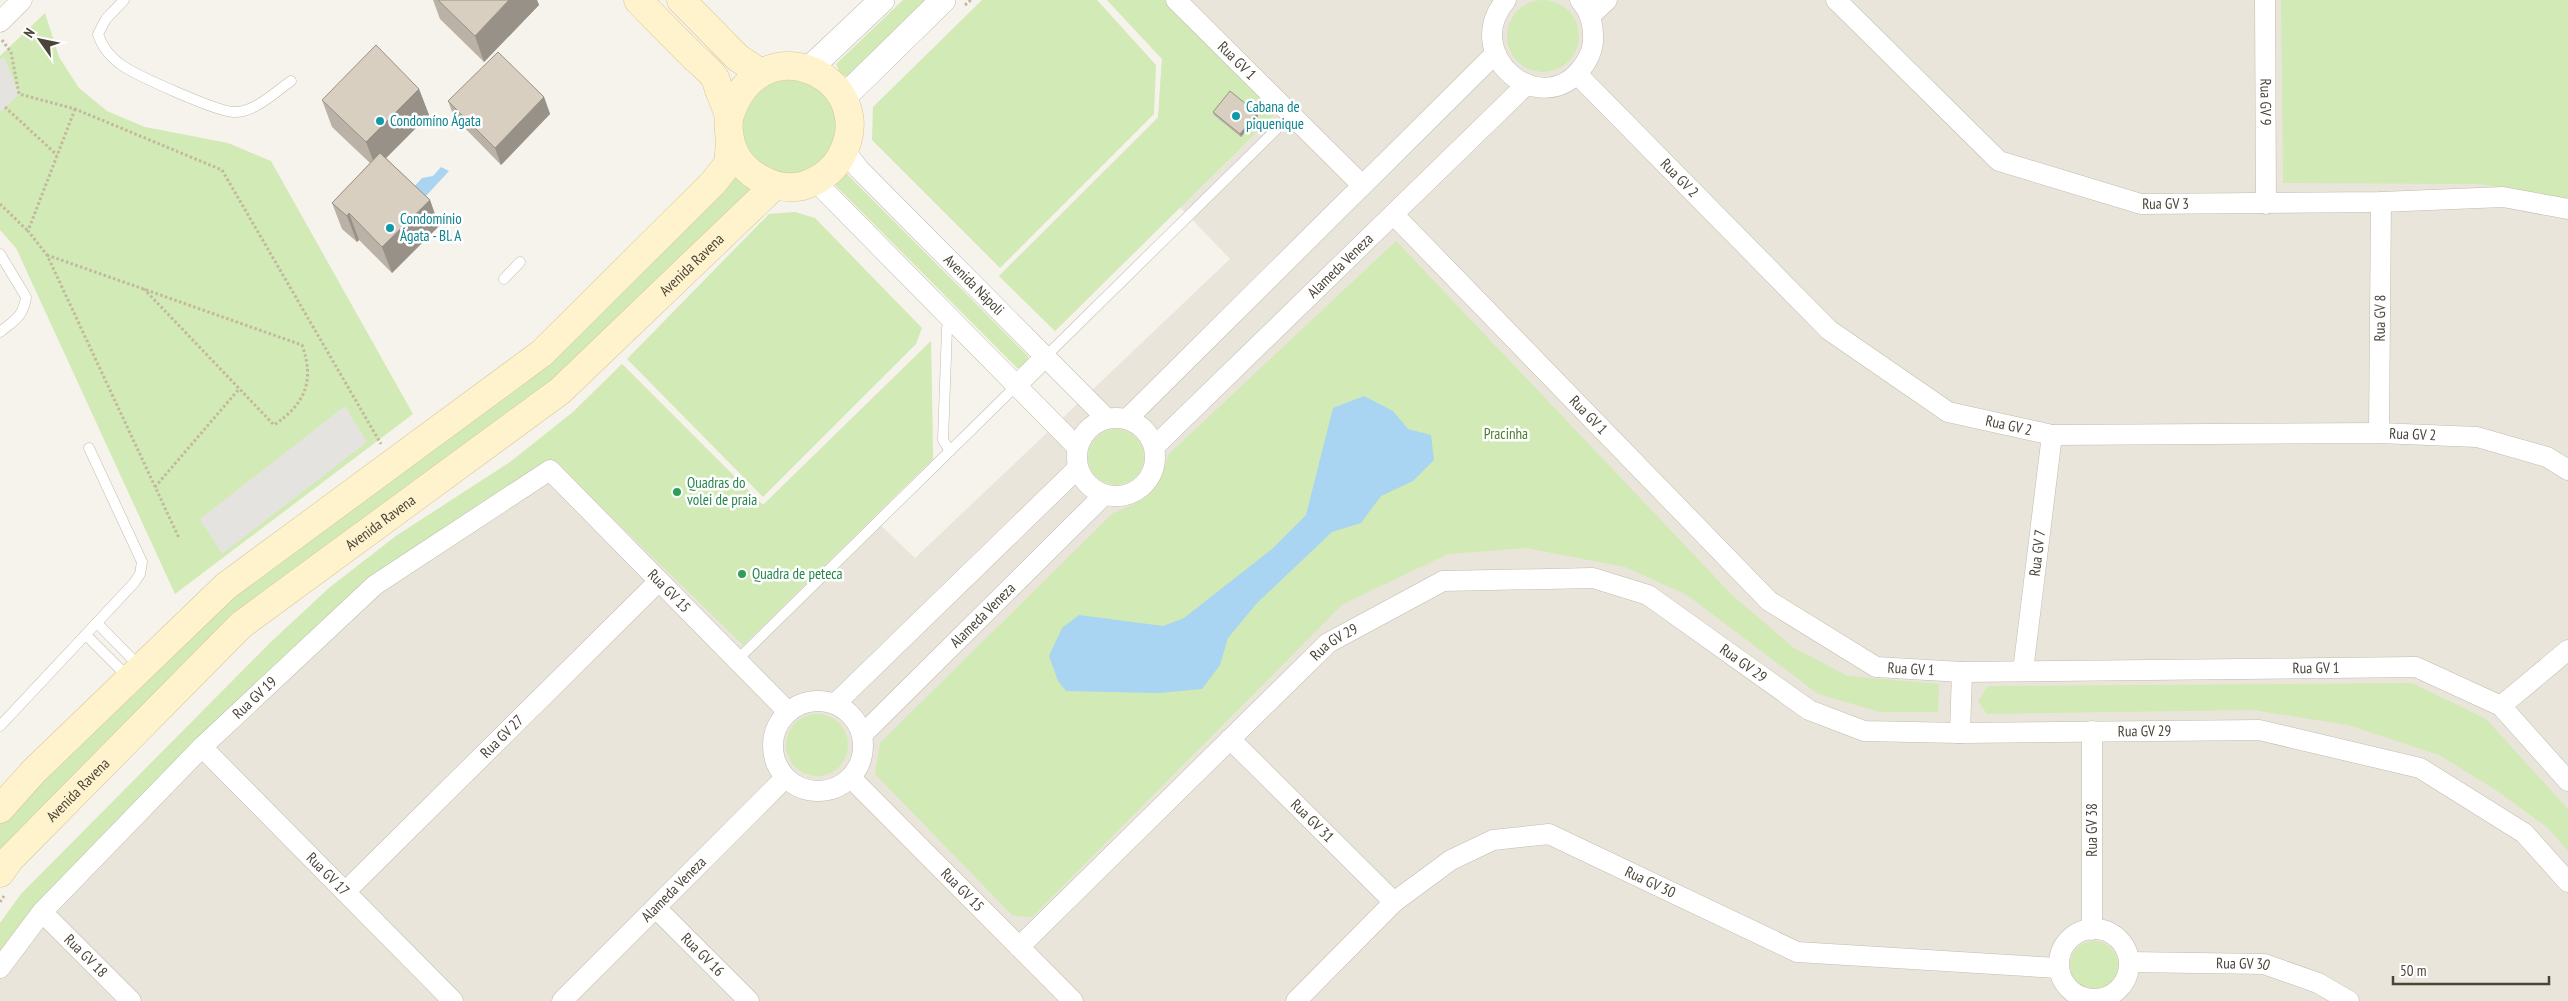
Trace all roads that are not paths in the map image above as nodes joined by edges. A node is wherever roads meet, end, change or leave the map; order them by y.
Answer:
1 (22, 0) edge
2 (124, 0) edge
3 (638, 0) edge
4 (681, 0) edge
5 (882, 0) edge
6 (943, 0) edge
7 (1176, 0) edge
8 (1504, 0) edge
9 (1607, 0) edge
10 (1836, 0) edge
11 (2265, 0) edge
12 (1585, 8) edge
13 (0, 22) edge
14 (1495, 54) junction
15 (809, 69) junction
16 (761, 73) junction
17 (1577, 74) junction
18 (291, 82) dead end
19 (1527, 84) junction
20 (843, 98) junction
21 (1291, 114) junction
22 (730, 130) junction
23 (844, 151) junction
24 (815, 181) junction
25 (1362, 185) junction
26 (774, 186) junction
27 (2381, 202) junction
28 (2266, 204) junction
29 (2568, 209) edge
30 (1394, 215) junction
31 (0, 254) edge
32 (520, 262) dead end
33 (504, 279) dead end
34 (952, 319) junction
35 (0, 332) edge
36 (1046, 356) junction
37 (1017, 385) junction
38 (1106, 418) junction
39 (1128, 419) junction
40 (2380, 433) junction
41 (2052, 435) junction
42 (1077, 447) junction
43 (1154, 447) junction
44 (89, 448) dead end
45 (950, 451) junction
46 (1078, 468) junction
47 (550, 470) joint
48 (2568, 470) edge
49 (1104, 495) junction
50 (659, 581) junction
51 (97, 623) junction
52 (86, 635) junction
53 (2568, 650) edge
54 (737, 660) junction
55 (2023, 670) junction
56 (1962, 672) junction
57 (135, 673) junction
58 (835, 704) junction
59 (2501, 706) junction
60 (788, 712) junction
61 (0, 726) edge
62 (2092, 731) junction
63 (1960, 733) junction
64 (862, 735) junction
65 (1230, 739) junction
66 (202, 747) junction
67 (785, 778) junction
68 (851, 778) junction
69 (2568, 781) edge
70 (0, 808) edge
71 (0, 873) edge
72 (2568, 882) edge
73 (345, 892) junction
74 (1394, 902) junction
75 (656, 908) junction
76 (42, 912) junction
77 (2092, 930) junction
78 (1019, 947) junction
79 (2129, 962) junction
80 (0, 968) edge
81 (2058, 968) junction
82 (2092, 1000) edge
83 (131, 1001) edge
84 (453, 1001) edge
85 (562, 1001) edge
86 (749, 1001) edge
87 (1073, 1001) edge
88 (1296, 1001) edge
89 (2349, 1001) edge

1 - 13 street
2 - 18 lane
3 - 22 main road
4 - 16 main road
5 - 15 street
6 - 20 street
7 - 21 street, Rua GV 1
8 - 14 street
9 - 12 street
10 - 28 street, Rua GV 3
11 - 28 street, Rua GV 9
12 - 17 street
14 - 19 street
14 - 25 street
15 - 16 main road
15 - 20 main road
16 - 22 main road
17 - 19 street
17 - 41 street, Rua GV 2
19 - 30 street, Alameda Veneza
20 - 23 main road
21 - 25 street, Rua GV 1
21 - 36 lane
22 - 26 main road
22 - 57 main road
23 - 24 main road
23 - 36 street, Avenida Nápoli
24 - 26 main road
24 - 34 street
25 - 39 street
26 - 71 main road, Avenida Ravena
27 - 28 street, Rua GV 3
27 - 29 street, Rua GV 3
27 - 40 street, Rua GV 8
30 - 43 street, Alameda Veneza
30 - 56 street, Rua GV 1
31 - 35 lane
32 - 33 lane
34 - 37 street
34 - 45 lane
36 - 37 street
36 - 38 street, Avenida Nápoli
37 - 42 street
37 - 45 lane
38 - 39 street
38 - 42 street
39 - 43 street
40 - 41 street, Rua GV 2
40 - 48 street, Rua GV 2
41 - 55 street, Rua GV 7
42 - 46 street
43 - 49 street
44 - 51 lane
45 - 54 lane
46 - 49 street
46 - 58 street
47 - 50 street, Rua GV 15
47 - 66 street, Rua GV 19
49 - 64 street, Alameda Veneza
50 - 54 street, Rua GV 15
50 - 73 street, Rua GV 27
51 - 52 lane
51 - 57 lane
52 - 57 lane
52 - 61 lane
53 - 59 street
54 - 60 street, Rua GV 15
55 - 56 street, Rua GV 1
55 - 59 street, Rua GV 1
56 - 63 street
57 - 70 main road
58 - 60 street
58 - 64 street
59 - 69 street, Rua GV 1
60 - 67 street
62 - 63 street, Rua GV 29
62 - 72 street, Rua GV 29
62 - 77 street, Rua GV 38
63 - 65 street, Rua GV 29
64 - 68 street
65 - 74 street, Rua GV 31
65 - 78 street, Rua GV 29
66 - 73 street, Rua GV 17
66 - 76 street, Rua GV 19
67 - 68 street
67 - 75 street, Alameda Veneza
68 - 78 street, Rua GV 15
73 - 84 street, Rua GV 17
74 - 81 street, Rua GV 30
74 - 88 street, Rua GV 30
75 - 85 street, Alameda Veneza
75 - 86 street, Rua GV 16
76 - 80 street, Rua GV 19
76 - 83 street, Rua GV 18
77 - 79 street
77 - 81 street
78 - 87 street, Rua GV 15
79 - 82 street
79 - 89 street, Rua GV 30
81 - 82 street

